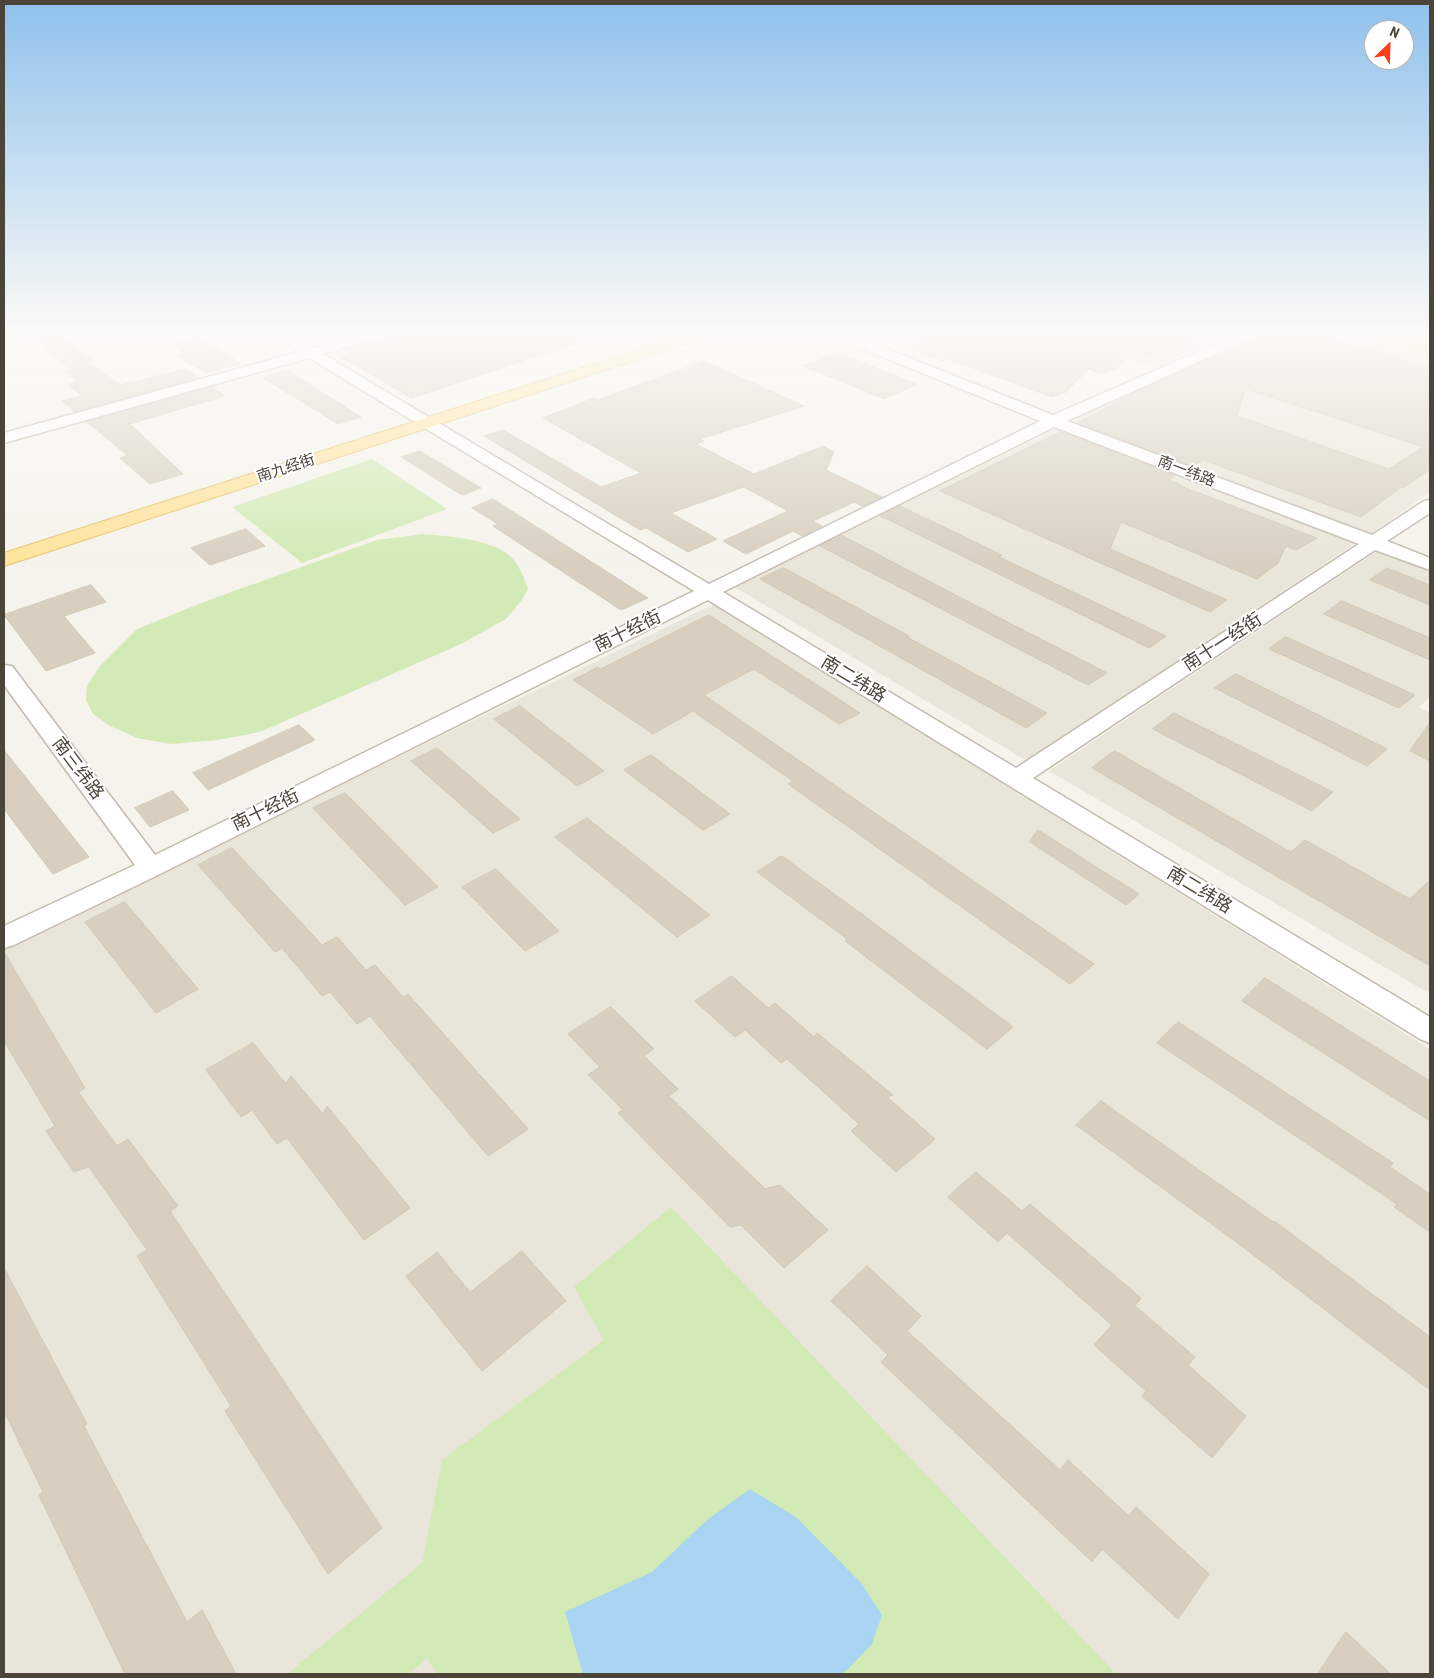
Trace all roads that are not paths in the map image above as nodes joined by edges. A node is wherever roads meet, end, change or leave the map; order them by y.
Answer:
1 (106, 409) edge
2 (405, 409) edge
3 (470, 409) edge
4 (1022, 409) edge
5 (1081, 409) edge
6 (1053, 422) junction
7 (428, 423) junction
8 (4, 438) edge
9 (1430, 505) edge
10 (1374, 543) junction
11 (4, 560) edge
12 (1430, 564) edge
13 (709, 592) junction
14 (4, 671) edge
15 (1016, 780) junction
16 (151, 868) junction
17 (4, 938) edge
18 (1430, 1031) edge

1 - 8 street
2 - 7 street, 南二纬路
3 - 7 main road, 南九经街
4 - 6 street, 南一纬路
5 - 6 street, 南十经街
6 - 10 street, 南一纬路
6 - 13 street, 南十经街
7 - 11 main road, 南九经街
7 - 13 street, 南二纬路
9 - 10 street, 南十一经街
10 - 12 street, 南一纬路
10 - 15 street, 南十一经街
13 - 15 street, 南二纬路
13 - 16 street, 南十经街
14 - 16 street, 南三纬路
15 - 18 street, 南二纬路
16 - 17 street, 南十经街

